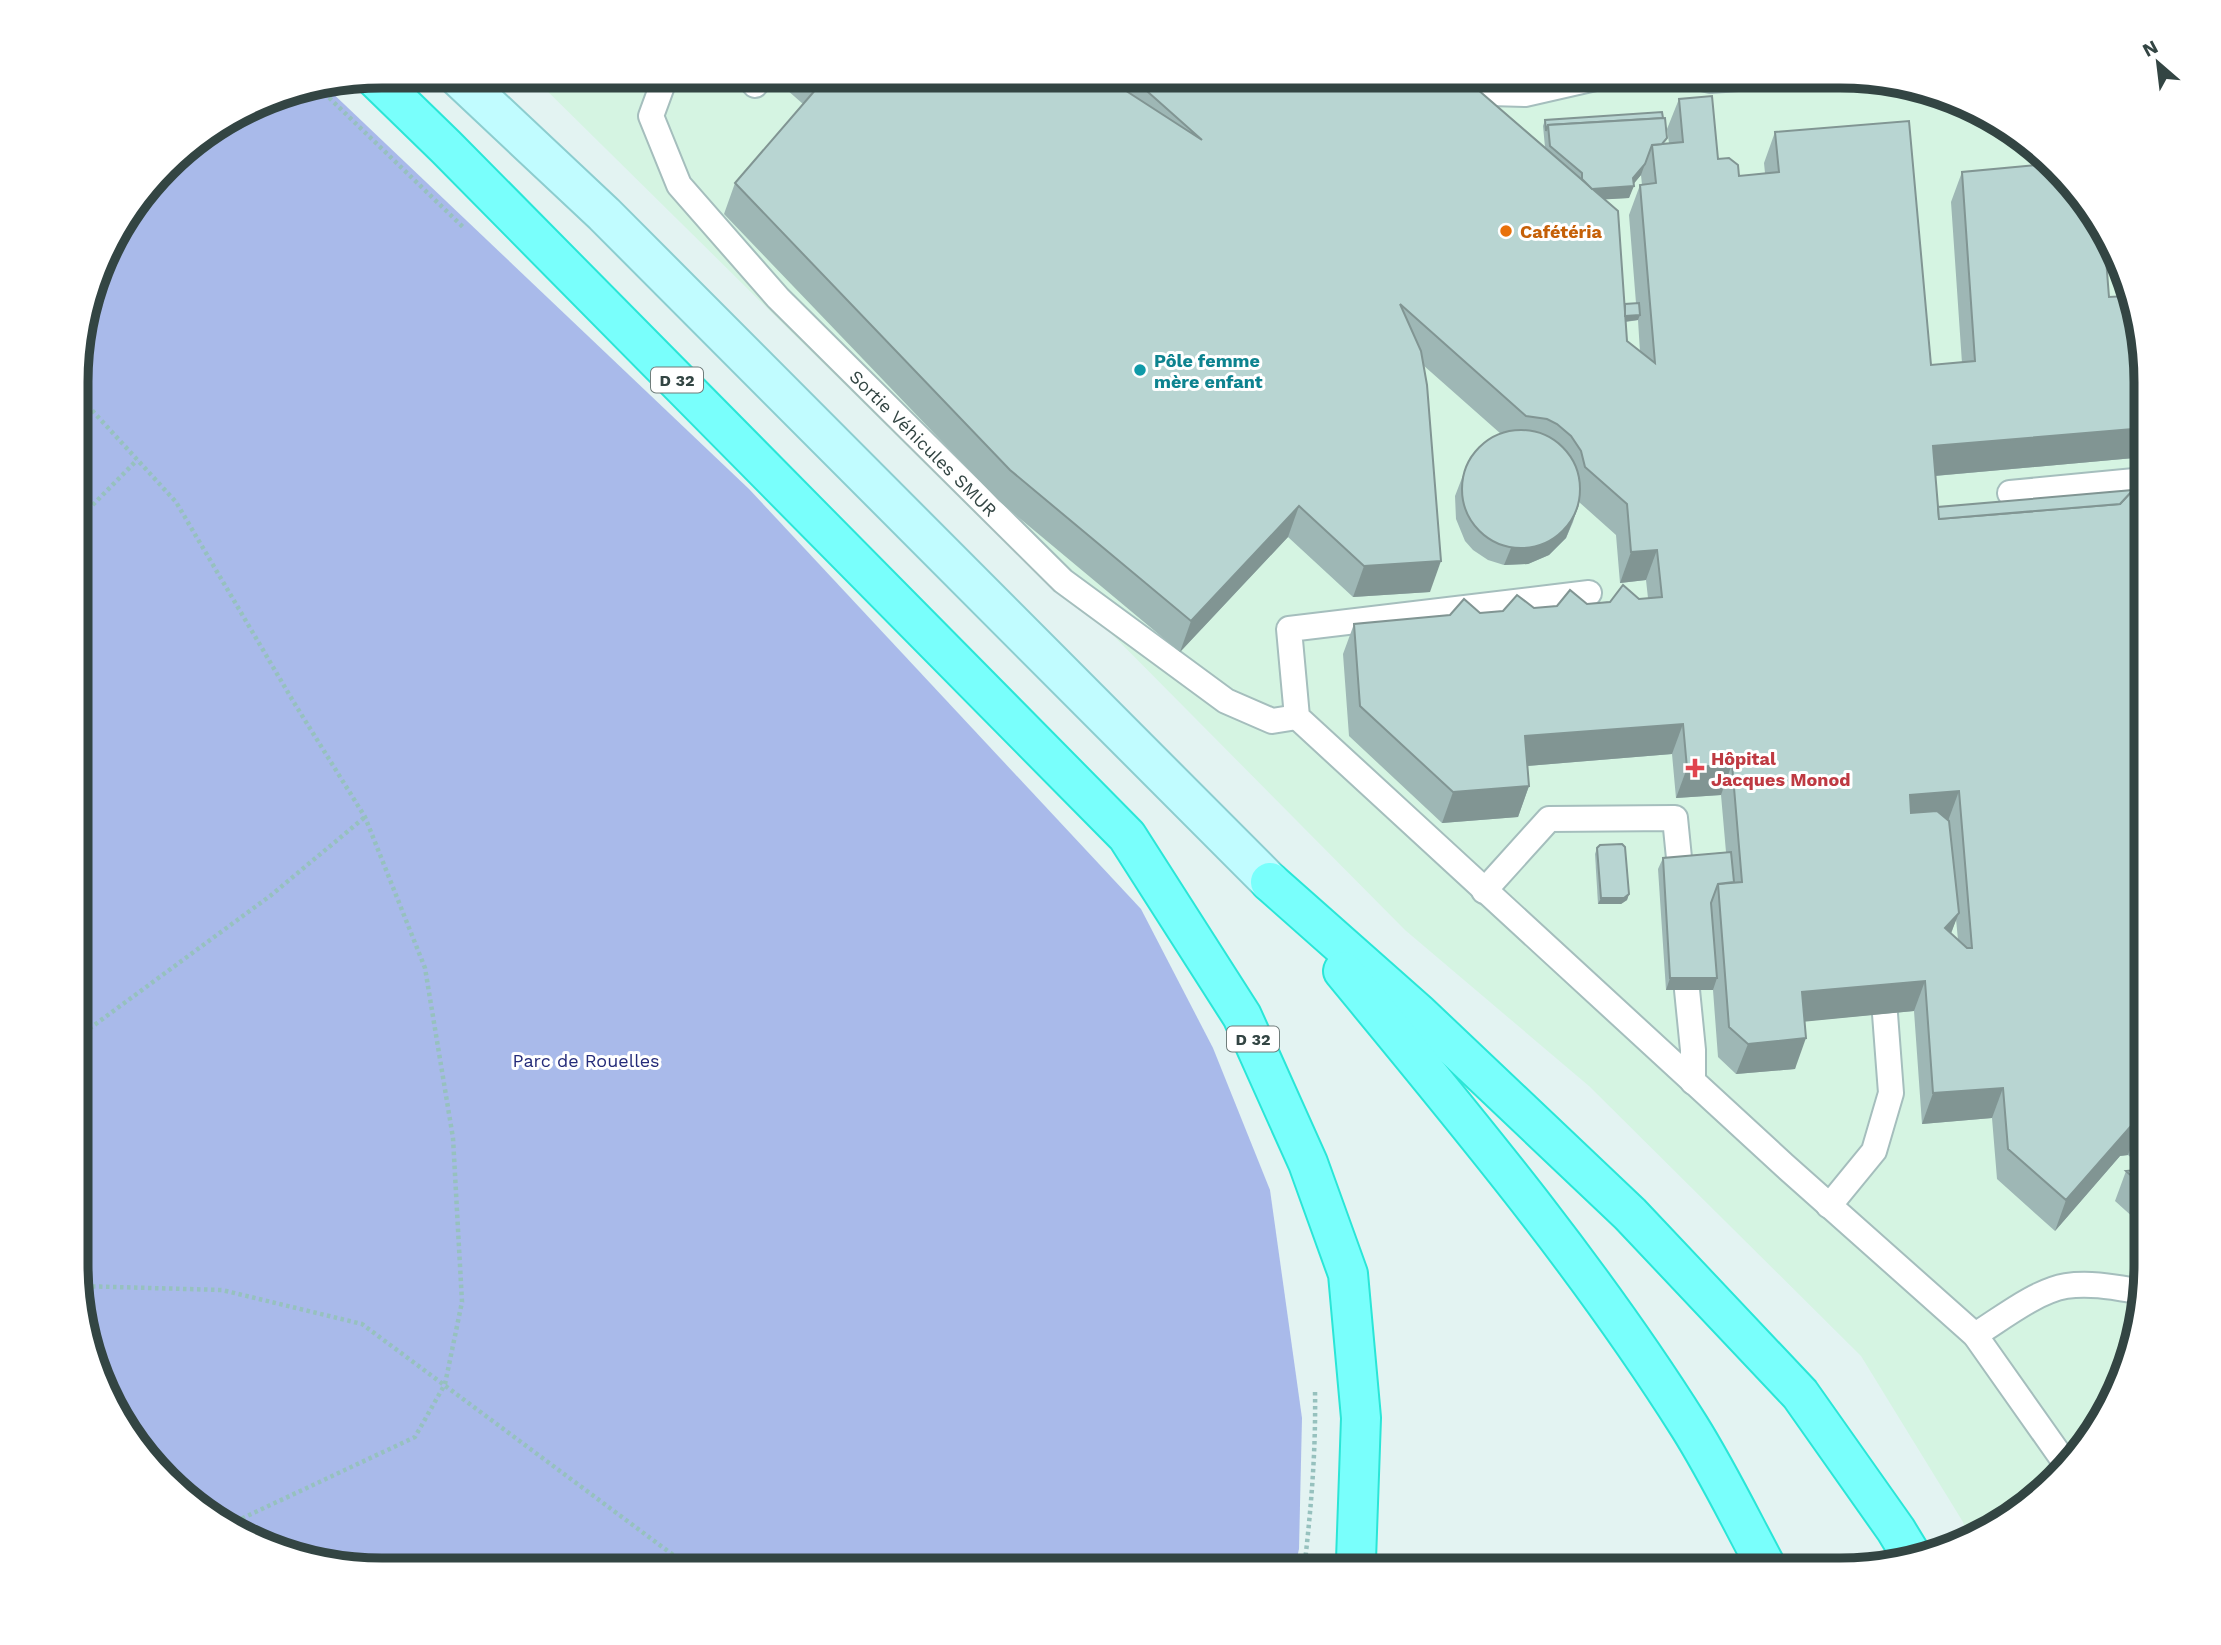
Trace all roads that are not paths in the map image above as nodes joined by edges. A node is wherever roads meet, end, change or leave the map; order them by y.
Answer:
1 (385, 88) edge
2 (470, 88) edge
3 (661, 88) edge
4 (1484, 88) edge
5 (1551, 88) edge
6 (2134, 481) edge
7 (2010, 493) edge
8 (1589, 593) dead end
9 (1297, 717) junction
10 (1681, 868) edge
11 (1270, 882) junction
12 (1484, 891) junction
13 (1687, 990) edge
14 (1885, 1014) edge
15 (1693, 1082) junction
16 (1829, 1206) junction
17 (2132, 1290) edge
18 (1975, 1335) junction
19 (2061, 1457) edge
20 (1908, 1549) edge
21 (1356, 1558) edge
22 (1761, 1558) edge

1 - 21 highway, D 32
2 - 11 main road
3 - 9 lane, Sortie Véhicules SMUR
4 - 5 lane
6 - 7 lane
8 - 9 lane
9 - 12 lane
10 - 12 lane
11 - 20 highway
11 - 22 highway
12 - 15 lane
13 - 15 lane
14 - 16 lane
15 - 16 lane
16 - 18 lane
17 - 18 lane
18 - 19 lane

